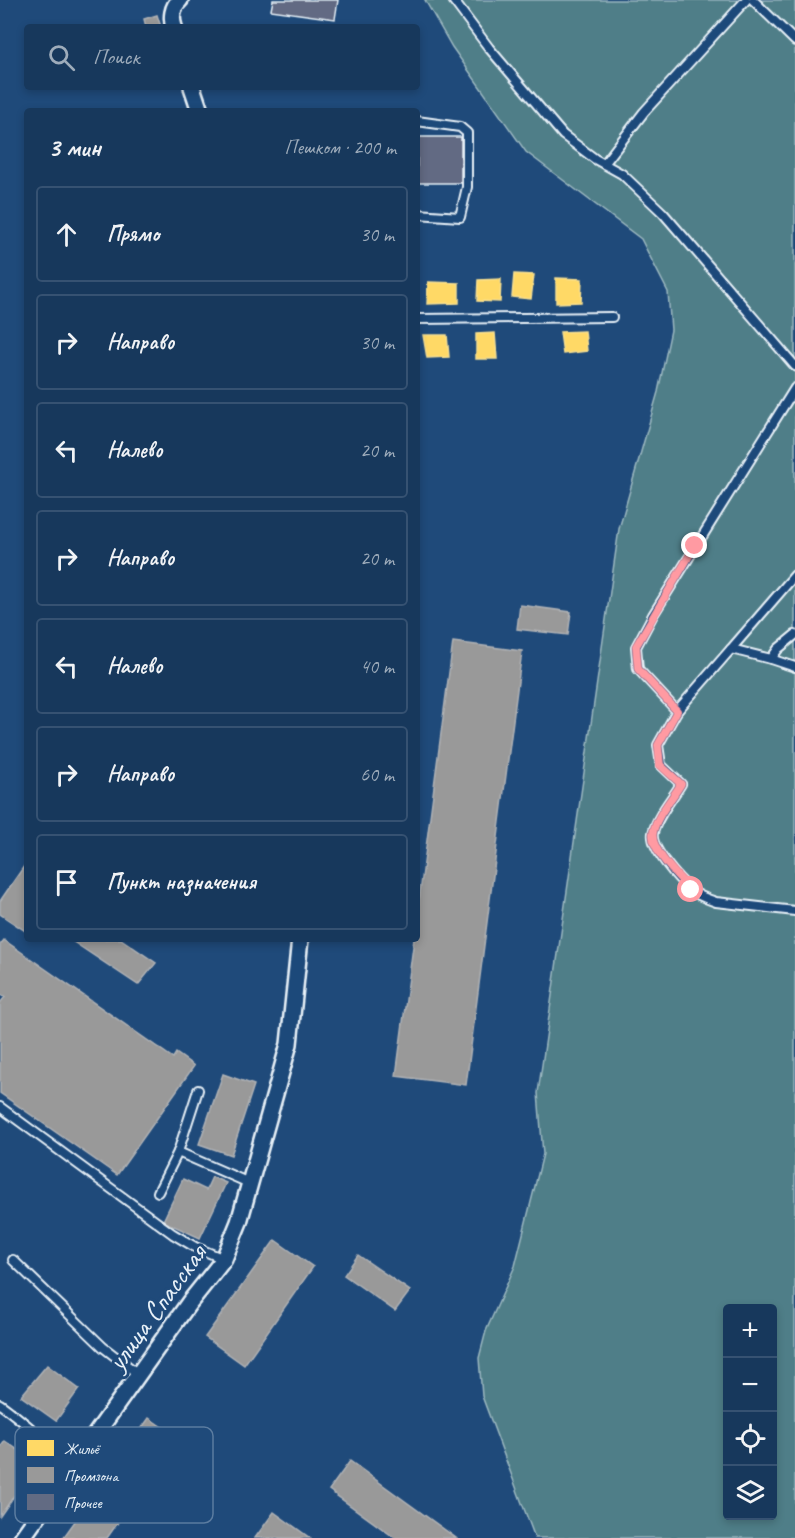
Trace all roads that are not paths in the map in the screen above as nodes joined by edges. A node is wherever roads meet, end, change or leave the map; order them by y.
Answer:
1 (180, 0) edge
2 (453, 0) edge
3 (746, 0) edge
4 (753, 0) edge
5 (173, 24) edge
6 (795, 41) edge
7 (193, 90) edge
8 (199, 108) edge
9 (420, 121) edge
10 (604, 164) junction
11 (420, 214) edge
12 (612, 317) dead end
13 (420, 319) edge
14 (795, 366) edge
15 (795, 388) edge
16 (795, 575) edge
17 (795, 635) edge
18 (731, 649) junction
19 (771, 659) junction
20 (795, 667) edge
21 (677, 711) junction
22 (795, 911) edge
23 (300, 942) edge
24 (198, 1090) dead end
25 (0, 1107) edge
26 (178, 1152) junction
27 (249, 1184) junction
28 (158, 1192) dead end
29 (224, 1259) junction
30 (13, 1260) dead end
31 (138, 1374) junction
32 (0, 1404) edge
33 (30, 1427) edge
34 (101, 1427) edge
35 (33, 1523) edge
36 (22, 1538) edge

1 - 5 street
2 - 10 lane
3 - 10 lane
4 - 6 lane
7 - 8 street
9 - 11 lane
10 - 14 lane
12 - 13 lane
15 - 21 lane
16 - 18 lane
17 - 19 lane
18 - 19 lane
18 - 21 lane
19 - 20 lane
21 - 22 lane
23 - 27 street, улица Спасская
24 - 26 lane
25 - 29 lane
26 - 27 lane
26 - 28 lane
27 - 29 street, улица Спасская
29 - 31 street, улица Спасская
30 - 31 lane
31 - 34 street, улица Спасская
32 - 33 lane
35 - 36 street, улица Спасская

